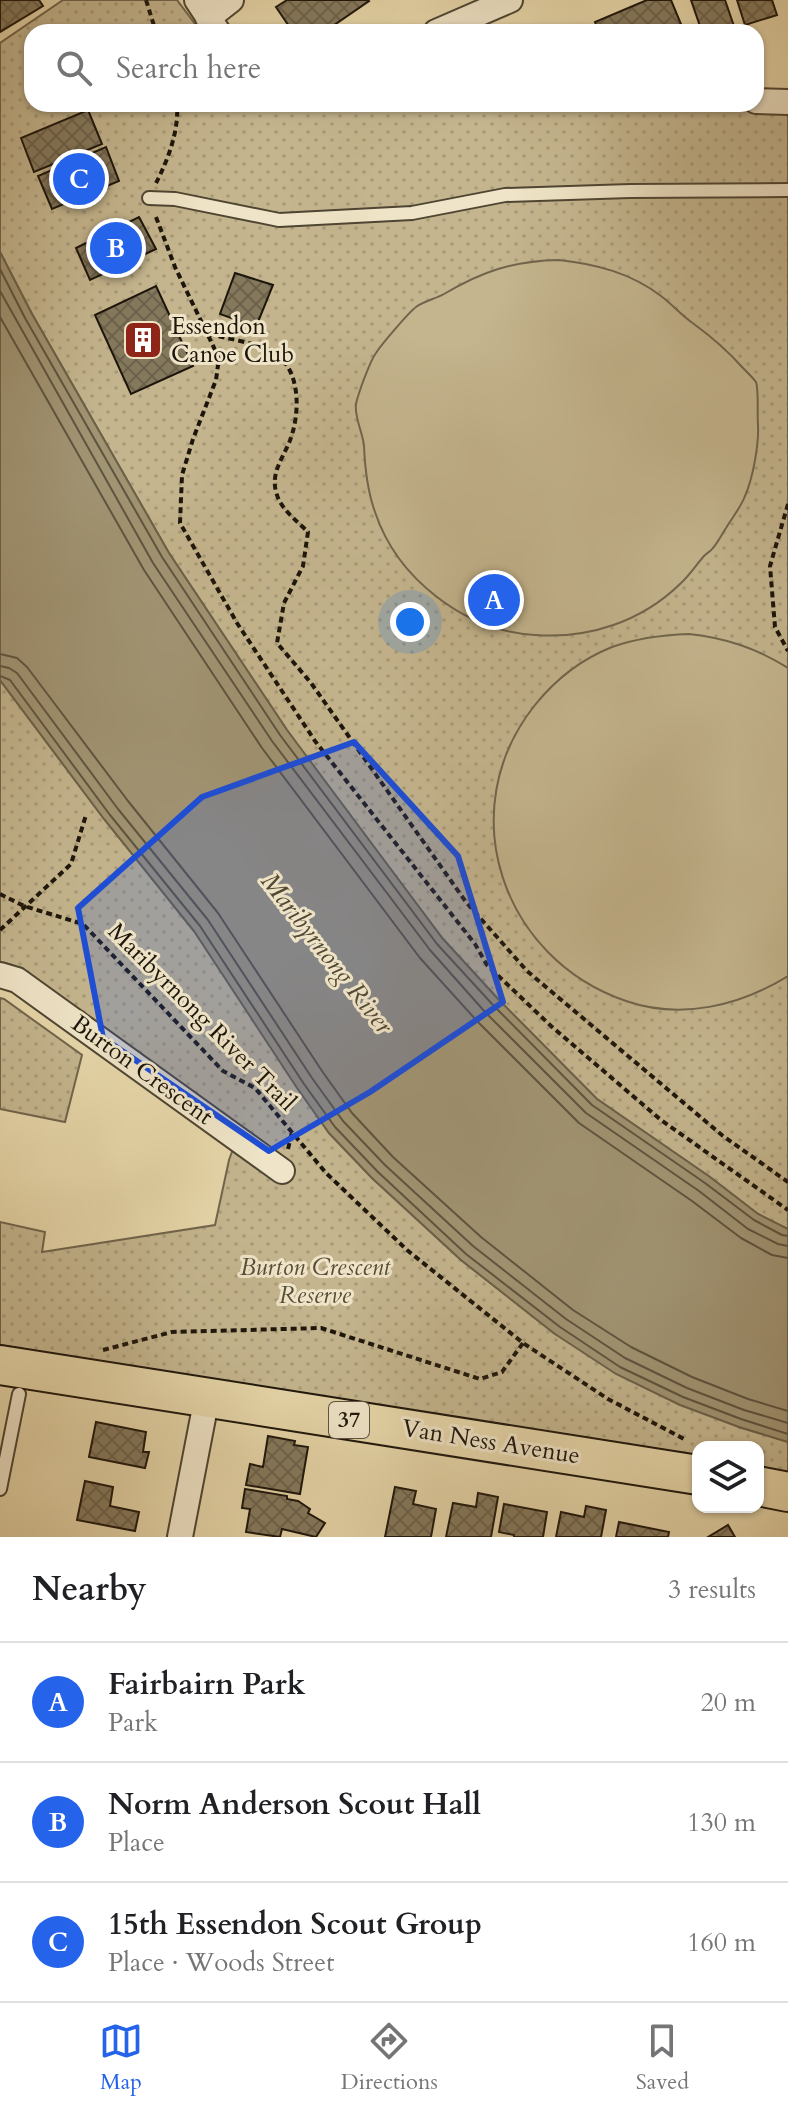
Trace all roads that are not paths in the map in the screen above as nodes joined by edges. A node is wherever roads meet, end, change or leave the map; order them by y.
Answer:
1 (231, 0) edge
2 (510, 0) edge
3 (208, 17) edge
4 (454, 24) edge
5 (764, 101) edge
6 (788, 102) edge
7 (788, 190) edge
8 (149, 198) road end
9 (0, 975) edge
10 (282, 1171) dead end
11 (10, 1379) edge
12 (207, 1397) junction
13 (692, 1458) edge
14 (764, 1487) edge
15 (0, 1489) edge
16 (788, 1492) edge
17 (180, 1537) edge

1 - 3 street
2 - 4 street
5 - 6 street
7 - 8 lane
9 - 10 street, Burton Crescent
11 - 12 main road, Van Ness Avenue / 37
11 - 15 lane
12 - 13 main road, Van Ness Avenue / 37
12 - 17 street
14 - 16 main road

